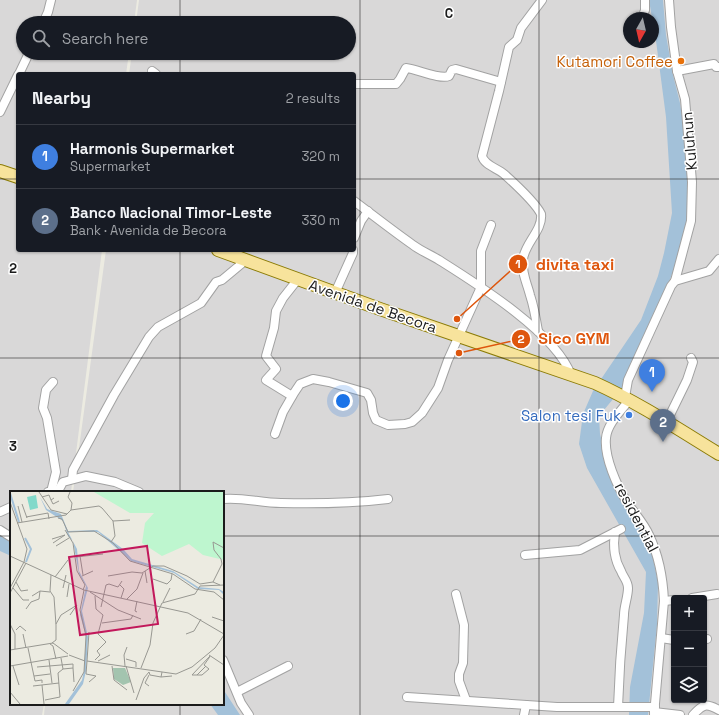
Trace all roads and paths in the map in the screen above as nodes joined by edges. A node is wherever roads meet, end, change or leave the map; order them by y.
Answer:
1 (51, 0) edge
2 (542, 0) edge
3 (645, 0) edge
4 (669, 0) edge
5 (644, 12) edge
6 (46, 16) edge
7 (26, 60) edge
8 (719, 67) edge
9 (677, 70) junction
10 (20, 72) edge
11 (16, 79) edge
12 (501, 82) junction
13 (356, 84) edge
14 (0, 112) edge
15 (0, 171) edge
16 (16, 176) edge
17 (356, 202) edge
18 (368, 211) junction
19 (491, 226) dead end
20 (356, 233) edge
21 (224, 252) edge
22 (353, 252) edge
23 (719, 259) edge
24 (246, 260) junction
25 (719, 270) edge
26 (709, 272) junction
27 (298, 279) junction
28 (675, 281) junction
29 (481, 287) junction
30 (335, 293) junction
31 (538, 331) junction
32 (458, 336) junction
33 (691, 358) dead end
34 (571, 375) junction
35 (53, 382) dead end
36 (292, 396) junction
37 (625, 397) junction
38 (667, 421) junction
39 (275, 434) dead end
40 (719, 454) edge
41 (72, 479) junction
42 (51, 491) edge
43 (54, 491) edge
44 (136, 491) edge
45 (224, 499) edge
46 (388, 499) dead end
47 (10, 507) edge
48 (0, 512) edge
49 (0, 530) edge
50 (10, 536) edge
51 (525, 555) dead end
52 (456, 594) dead end
53 (717, 594) dead end
54 (707, 596) edge
55 (671, 600) edge
56 (664, 601) junction
57 (661, 638) junction
58 (671, 640) edge
59 (224, 662) edge
60 (288, 666) dead end
61 (237, 692) junction
62 (407, 697) dead end
63 (466, 700) junction
64 (526, 705) junction
65 (622, 707) junction
66 (653, 710) edge
67 (719, 710) edge
68 (249, 715) edge
69 (524, 715) edge
70 (680, 715) edge
71 (693, 715) edge

1 - 6 street
2 - 12 street
3 - 5 street
4 - 9 street, Kuluhun
7 - 10 street
8 - 9 street
9 - 28 street, Kuluhun
11 - 14 street
12 - 13 street
12 - 31 street
15 - 16 main road
17 - 18 street
18 - 20 street
18 - 29 street
19 - 29 street
21 - 24 main road, Avenida de Becora
22 - 30 street
23 - 26 street
24 - 27 main road, Avenida de Becora
24 - 41 street
25 - 26 street
26 - 28 street
27 - 30 main road, Avenida de Becora
27 - 36 street
28 - 37 street, Kuluhun
29 - 31 street
29 - 32 street
30 - 32 main road, Avenida de Becora
31 - 34 street
32 - 34 main road, Avenida de Becora
32 - 36 street
33 - 38 street
34 - 37 main road, Avenida de Becora
35 - 42 street
36 - 39 street
37 - 38 main road
37 - 56 street, residential
38 - 40 main road
41 - 43 street
41 - 44 street
45 - 46 street
47 - 48 street
49 - 50 street
51 - 65 street
52 - 63 street
53 - 54 street
55 - 56 street
56 - 57 street, residential
57 - 58 street
57 - 66 street, residential
59 - 61 street
60 - 61 street
61 - 68 street
62 - 63 street
63 - 64 street
64 - 65 street
64 - 69 street
65 - 66 street
66 - 70 street
67 - 71 street

